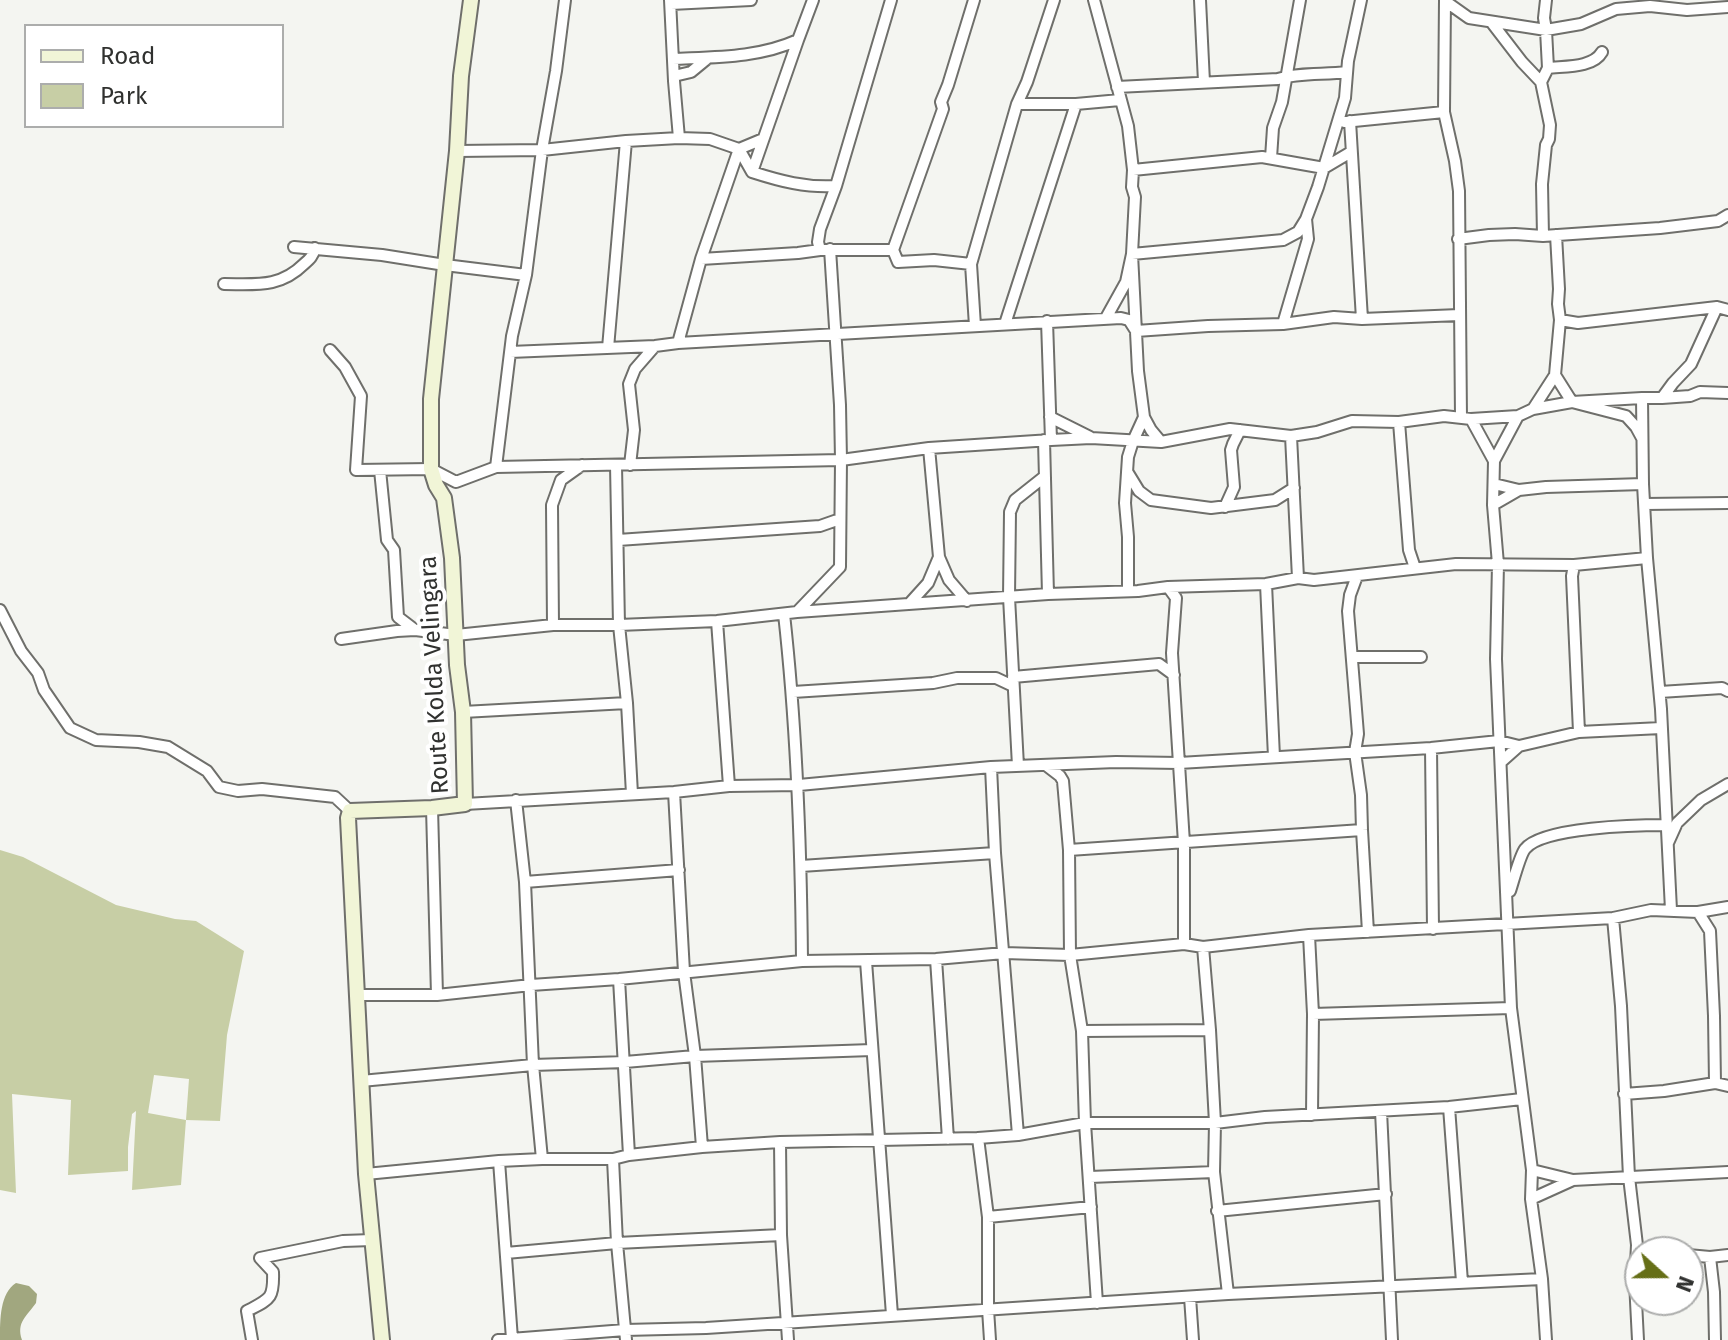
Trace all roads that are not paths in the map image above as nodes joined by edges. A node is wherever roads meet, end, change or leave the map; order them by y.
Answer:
1 (471, 0) edge
2 (565, 0) edge
3 (751, 0) edge
4 (813, 0) edge
5 (891, 0) edge
6 (974, 0) edge
7 (1054, 0) edge
8 (1094, 0) edge
9 (1200, 0) edge
10 (1300, 0) edge
11 (1361, 0) edge
12 (1546, 0) edge
13 (1445, 1) edge
14 (670, 2) edge
15 (1728, 7) edge
16 (1492, 23) junction
17 (1546, 30) junction
18 (798, 40) junction
19 (1602, 52) dead end
20 (708, 58) junction
21 (673, 59) junction
22 (1548, 68) junction
23 (1347, 72) junction
24 (674, 76) junction
25 (1285, 77) junction
26 (1204, 82) junction
27 (1541, 82) junction
28 (1117, 87) junction
29 (1120, 100) junction
30 (1017, 104) junction
31 (1076, 104) junction
32 (1444, 112) junction
33 (1344, 122) junction
34 (679, 138) junction
35 (763, 139) junction
36 (626, 141) junction
37 (739, 149) junction
38 (542, 150) junction
39 (457, 151) junction
40 (1351, 152) junction
41 (1271, 158) junction
42 (1324, 168) junction
43 (1133, 170) junction
44 (752, 172) junction
45 (836, 186) junction
46 (819, 187) junction
47 (831, 200) junction
48 (1728, 215) edge
49 (1306, 219) junction
50 (1298, 232) junction
51 (1556, 235) junction
52 (1543, 236) junction
53 (1308, 239) junction
54 (1458, 239) junction
55 (294, 247) dead end
56 (315, 248) junction
57 (825, 250) junction
58 (893, 250) junction
59 (1132, 254) junction
60 (701, 259) junction
61 (971, 264) junction
62 (445, 265) junction
63 (526, 275) junction
64 (224, 284) dead end
65 (1723, 308) edge
66 (1459, 315) junction
67 (1106, 318) junction
68 (1362, 319) junction
69 (1560, 320) junction
70 (1047, 321) junction
71 (1005, 324) junction
72 (1283, 324) junction
73 (975, 326) junction
74 (1136, 331) junction
75 (836, 333) junction
76 (678, 343) junction
77 (655, 346) junction
78 (608, 348) junction
79 (330, 350) dead end
80 (510, 352) junction
81 (1555, 375) junction
82 (1728, 393) edge
83 (1642, 398) junction
84 (1662, 398) junction
85 (1572, 402) junction
86 (1533, 409) junction
87 (1518, 416) junction
88 (1050, 417) junction
89 (1144, 417) junction
90 (1466, 419) junction
91 (1399, 422) junction
92 (1240, 430) junction
93 (1291, 436) junction
94 (1091, 438) junction
95 (1643, 439) junction
96 (1047, 440) junction
97 (1133, 441) junction
98 (1161, 442) junction
99 (929, 448) junction
100 (841, 460) junction
101 (1494, 461) junction
102 (584, 464) junction
103 (616, 465) junction
104 (630, 465) junction
105 (496, 467) junction
106 (431, 469) junction
107 (380, 470) junction
108 (1128, 473) junction
109 (1044, 477) junction
110 (1494, 484) junction
111 (1643, 484) junction
112 (1294, 488) junction
113 (1519, 490) junction
114 (1233, 493) junction
115 (1275, 500) junction
116 (1240, 503) junction
117 (1728, 503) edge
118 (1645, 504) junction
119 (1493, 505) junction
120 (1225, 507) junction
121 (1296, 514) junction
122 (840, 519) junction
123 (820, 526) junction
124 (839, 535) junction
125 (618, 540) junction
126 (1409, 550) junction
127 (939, 557) junction
128 (1647, 558) junction
129 (1498, 564) junction
130 (1574, 565) junction
131 (1415, 568) junction
132 (1398, 569) junction
133 (1357, 576) junction
134 (1298, 578) junction
135 (1266, 584) junction
136 (1168, 587) junction
137 (1128, 591) junction
138 (1048, 594) junction
139 (1009, 597) junction
140 (967, 601) junction
141 (909, 604) junction
142 (0, 610) edge
143 (797, 612) junction
144 (784, 614) junction
145 (717, 621) junction
146 (553, 625) junction
147 (619, 625) junction
148 (415, 630) junction
149 (456, 635) junction
150 (341, 639) dead end
151 (1172, 653) junction
152 (1352, 657) junction
153 (1421, 657) dead end
154 (1159, 664) junction
155 (1174, 675) junction
156 (1013, 677) junction
157 (1728, 691) edge
158 (793, 692) junction
159 (1660, 692) junction
160 (627, 703) junction
161 (463, 712) junction
162 (1661, 728) junction
163 (1579, 732) junction
164 (1499, 741) junction
165 (1519, 746) junction
166 (1431, 748) junction
167 (1355, 752) junction
168 (1274, 757) junction
169 (1501, 762) junction
170 (1179, 763) junction
171 (1018, 766) junction
172 (1047, 766) junction
173 (991, 767) junction
174 (1728, 784) edge
175 (799, 785) junction
176 (729, 786) junction
177 (674, 792) junction
178 (632, 794) junction
179 (516, 800) junction
180 (465, 804) junction
181 (432, 808) junction
182 (350, 811) junction
183 (1666, 825) junction
184 (1362, 830) junction
185 (1184, 843) junction
186 (1667, 845) junction
187 (1069, 850) junction
188 (995, 853) junction
189 (801, 866) junction
190 (679, 870) junction
191 (525, 882) junction
192 (1508, 899) junction
193 (1725, 908) edge
194 (1671, 910) junction
195 (1698, 912) junction
196 (1613, 918) junction
197 (1507, 924) junction
198 (1433, 929) junction
199 (1710, 931) junction
200 (1368, 932) junction
201 (1309, 935) junction
202 (1184, 944) junction
203 (1203, 947) junction
204 (1004, 953) junction
205 (1070, 955) junction
206 (936, 959) junction
207 (802, 961) junction
208 (866, 961) junction
209 (684, 972) junction
210 (619, 979) junction
211 (531, 985) junction
212 (357, 995) junction
213 (437, 995) junction
214 (1511, 1008) junction
215 (1313, 1014) junction
216 (1728, 1015) edge
217 (1714, 1016) junction
218 (1210, 1030) junction
219 (1082, 1031) junction
220 (872, 1050) junction
221 (695, 1056) junction
222 (625, 1062) junction
223 (533, 1065) junction
224 (361, 1081) junction
225 (1715, 1083) junction
226 (1728, 1086) edge
227 (1624, 1094) junction
228 (1522, 1099) junction
229 (1449, 1107) junction
230 (1381, 1111) junction
231 (1312, 1115) junction
232 (1085, 1123) junction
233 (1215, 1123) junction
234 (1018, 1135) junction
235 (978, 1138) junction
236 (948, 1139) junction
237 (878, 1141) junction
238 (780, 1142) junction
239 (702, 1147) junction
240 (629, 1155) junction
241 (542, 1159) junction
242 (613, 1159) junction
243 (499, 1161) junction
244 (1532, 1170) junction
245 (1214, 1172) junction
246 (1728, 1172) edge
247 (366, 1174) junction
248 (1090, 1177) junction
249 (1629, 1177) junction
250 (1573, 1180) junction
251 (1386, 1194) junction
252 (1531, 1199) junction
253 (1091, 1207) junction
254 (1217, 1211) junction
255 (988, 1217) junction
256 (781, 1235) junction
257 (1636, 1236) edge
258 (372, 1240) junction
259 (617, 1243) junction
260 (506, 1253) junction
261 (1728, 1255) edge
262 (1704, 1256) edge
263 (1710, 1257) junction
264 (1542, 1279) junction
265 (1462, 1282) junction
266 (1389, 1287) junction
267 (1228, 1294) junction
268 (1190, 1297) junction
269 (1097, 1303) junction
270 (988, 1309) junction
271 (892, 1315) junction
272 (1638, 1316) edge
273 (786, 1321) junction
274 (706, 1328) junction
275 (626, 1335) edge
276 (512, 1339) edge
277 (252, 1340) edge
278 (382, 1340) edge
279 (498, 1340) edge
280 (707, 1340) edge
281 (788, 1340) edge
282 (990, 1340) edge
283 (1193, 1340) edge
284 (1392, 1340) edge
285 (1546, 1340) edge
286 (1638, 1340) edge
287 (1715, 1340) edge

1 - 39 main road, Route Kolda Velingara
2 - 38 street
3 - 14 street
4 - 18 street
5 - 45 street
6 - 58 street
7 - 30 street
8 - 28 street
9 - 26 street
10 - 25 street
11 - 23 street
12 - 17 street
13 - 16 street
13 - 32 street
14 - 21 street
15 - 17 street
16 - 17 street
16 - 27 street
17 - 22 street
18 - 20 street
18 - 35 street
19 - 22 street
20 - 21 street
20 - 24 street
21 - 24 street
22 - 27 street
23 - 25 street
23 - 33 street
24 - 34 street
25 - 26 street
25 - 41 street
26 - 28 street
27 - 52 street
28 - 29 street
29 - 31 street
29 - 43 street
30 - 31 street
30 - 61 street
31 - 71 street
32 - 33 street
32 - 54 street
33 - 40 street
33 - 42 street
34 - 36 street
34 - 37 street
35 - 37 street
35 - 44 street
36 - 38 street
36 - 78 street
37 - 44 street
37 - 60 street
38 - 39 street
38 - 63 street
39 - 62 main road, Route Kolda Velingara
40 - 42 street
40 - 68 street
41 - 42 street
41 - 43 street
42 - 49 street
43 - 59 street
44 - 46 street
45 - 46 street
45 - 47 street
46 - 47 street
47 - 57 street
48 - 51 street
49 - 50 street
49 - 53 street
50 - 53 street
50 - 59 street
51 - 52 street
51 - 69 street
52 - 54 street
53 - 72 street
54 - 66 street
55 - 56 street
56 - 62 street
56 - 64 street
57 - 58 street
57 - 60 street
57 - 75 street
58 - 61 street
59 - 67 street
59 - 74 street
60 - 76 street
61 - 73 street
62 - 63 street
62 - 106 main road, Route Kolda Velingara
63 - 80 street
65 - 69 street
65 - 84 street
66 - 68 street
66 - 90 street
67 - 70 street
67 - 74 street
68 - 72 street
69 - 81 street
70 - 71 street
70 - 88 street
71 - 73 street
72 - 74 street
73 - 75 street
74 - 89 street
75 - 76 street
75 - 100 street
76 - 77 street
77 - 78 street
77 - 104 street
78 - 80 street
79 - 107 street
80 - 105 street
81 - 85 street
81 - 86 street
82 - 84 street
83 - 84 street
83 - 85 street
83 - 95 street
85 - 86 street
85 - 95 street
86 - 87 street
87 - 90 street
87 - 101 street
88 - 94 street
88 - 96 street
89 - 97 street
89 - 98 street
90 - 91 street
90 - 101 street
91 - 93 street
91 - 126 street
92 - 93 street
92 - 98 street
92 - 114 street
93 - 112 street
94 - 96 street
94 - 97 street
95 - 111 street
96 - 99 street
96 - 109 street
97 - 98 street
97 - 108 street
99 - 100 street
99 - 127 street
100 - 104 street
100 - 122 street
101 - 110 street
102 - 103 street
102 - 105 street
102 - 146 street
103 - 104 street
103 - 125 street
105 - 106 street
106 - 107 street
106 - 149 main road, Route Kolda Velingara
107 - 148 street
108 - 120 street
108 - 137 street
109 - 138 street
109 - 139 street
110 - 113 street
110 - 119 street
111 - 113 street
111 - 118 street
112 - 115 street
112 - 121 street
113 - 119 street
114 - 116 street
114 - 120 street
115 - 116 street
115 - 121 street
116 - 120 street
117 - 118 street
118 - 128 street
119 - 129 street
121 - 134 street
122 - 123 street
122 - 124 street
123 - 124 street
123 - 125 street
124 - 143 street
125 - 147 street
126 - 131 street
126 - 132 street
127 - 140 street
127 - 141 street
128 - 130 street
128 - 159 street
129 - 130 street
129 - 131 street
129 - 164 street
130 - 163 street
131 - 132 street
132 - 133 street
133 - 134 street
133 - 152 street
134 - 135 street
135 - 136 street
135 - 168 street
136 - 137 street
136 - 151 street
137 - 138 street
138 - 139 street
139 - 140 street
139 - 156 street
140 - 141 street
141 - 143 street
142 - 182 street
143 - 144 street
144 - 145 street
144 - 158 street
145 - 147 street
145 - 176 street
146 - 147 street
146 - 149 street
147 - 160 street
148 - 149 street
148 - 150 street
149 - 161 main road, Route Kolda Velingara
151 - 154 street
151 - 155 street
152 - 153 street
152 - 167 street
154 - 155 street
154 - 156 street
155 - 170 street
156 - 158 street
156 - 171 street
157 - 159 street
158 - 175 street
159 - 162 street
160 - 161 street
160 - 178 street
161 - 180 main road, Route Kolda Velingara
162 - 163 street
162 - 183 street
163 - 165 street
164 - 165 street
164 - 166 street
164 - 169 street
165 - 169 street
166 - 167 street
166 - 198 street
167 - 168 street
167 - 184 street
168 - 170 street
169 - 192 street
170 - 172 street
170 - 185 street
171 - 172 street
171 - 173 street
172 - 187 street
173 - 175 street
173 - 188 street
174 - 186 street
175 - 176 street
175 - 189 street
176 - 177 street
177 - 178 street
177 - 190 street
178 - 179 street
179 - 180 street
179 - 191 street
180 - 181 main road, Route Kolda Velingara
181 - 182 main road, Route Kolda Velingara
181 - 213 street
182 - 212 main road
183 - 186 street
183 - 192 street
184 - 185 street
184 - 200 street
185 - 187 street
185 - 202 street
186 - 194 street
187 - 205 street
188 - 189 street
188 - 204 street
189 - 207 street
190 - 191 street
190 - 209 street
191 - 211 street
192 - 197 street
193 - 195 street
193 - 199 street
194 - 195 street
194 - 196 street
195 - 199 street
196 - 197 street
196 - 227 street
197 - 198 street
197 - 214 street
198 - 200 street
199 - 217 street
200 - 201 street
201 - 203 street
201 - 215 street
202 - 203 street
202 - 205 street
203 - 218 street
204 - 205 street
204 - 206 street
204 - 234 street
205 - 219 street
206 - 208 street
206 - 236 street
207 - 208 street
207 - 209 street
208 - 220 street
209 - 210 street
209 - 221 street
210 - 211 street
210 - 222 street
211 - 213 street
211 - 223 street
212 - 213 street
212 - 224 main road
214 - 215 street
214 - 228 street
215 - 231 street
216 - 217 street
217 - 225 street
218 - 219 street
218 - 233 street
219 - 232 street
220 - 221 street
220 - 237 street
221 - 222 street
221 - 239 street
222 - 223 street
222 - 240 street
223 - 224 street
223 - 241 street
224 - 247 main road
225 - 226 street
225 - 227 street
227 - 249 street
228 - 229 street
228 - 244 street
229 - 230 street
229 - 265 street
230 - 231 street
230 - 251 street
231 - 233 street
232 - 233 street
232 - 234 street
232 - 248 street
233 - 245 street
234 - 235 street
235 - 236 street
235 - 255 street
236 - 237 street
237 - 238 street
237 - 271 street
238 - 239 street
238 - 256 street
239 - 240 street
240 - 242 street
241 - 242 street
241 - 243 street
242 - 259 street
243 - 247 street
243 - 260 street
244 - 250 street
244 - 252 street
245 - 248 street
245 - 254 street
246 - 249 street
247 - 258 main road
248 - 253 street
249 - 250 street
249 - 257 street
250 - 252 street
251 - 254 street
251 - 266 street
252 - 264 street
253 - 255 street
253 - 269 street
254 - 267 street
255 - 270 street
256 - 259 street
256 - 273 street
258 - 277 street
258 - 278 main road
259 - 260 street
259 - 275 street
260 - 276 street
261 - 263 street
262 - 263 street
263 - 287 street
264 - 265 street
264 - 285 street
265 - 266 street
266 - 267 street
266 - 284 street
267 - 268 street
268 - 269 street
268 - 283 street
269 - 270 street
270 - 271 street
270 - 282 street
271 - 273 street
272 - 286 street
273 - 274 street
273 - 281 street
274 - 275 street
274 - 280 street
275 - 276 street
276 - 279 street

